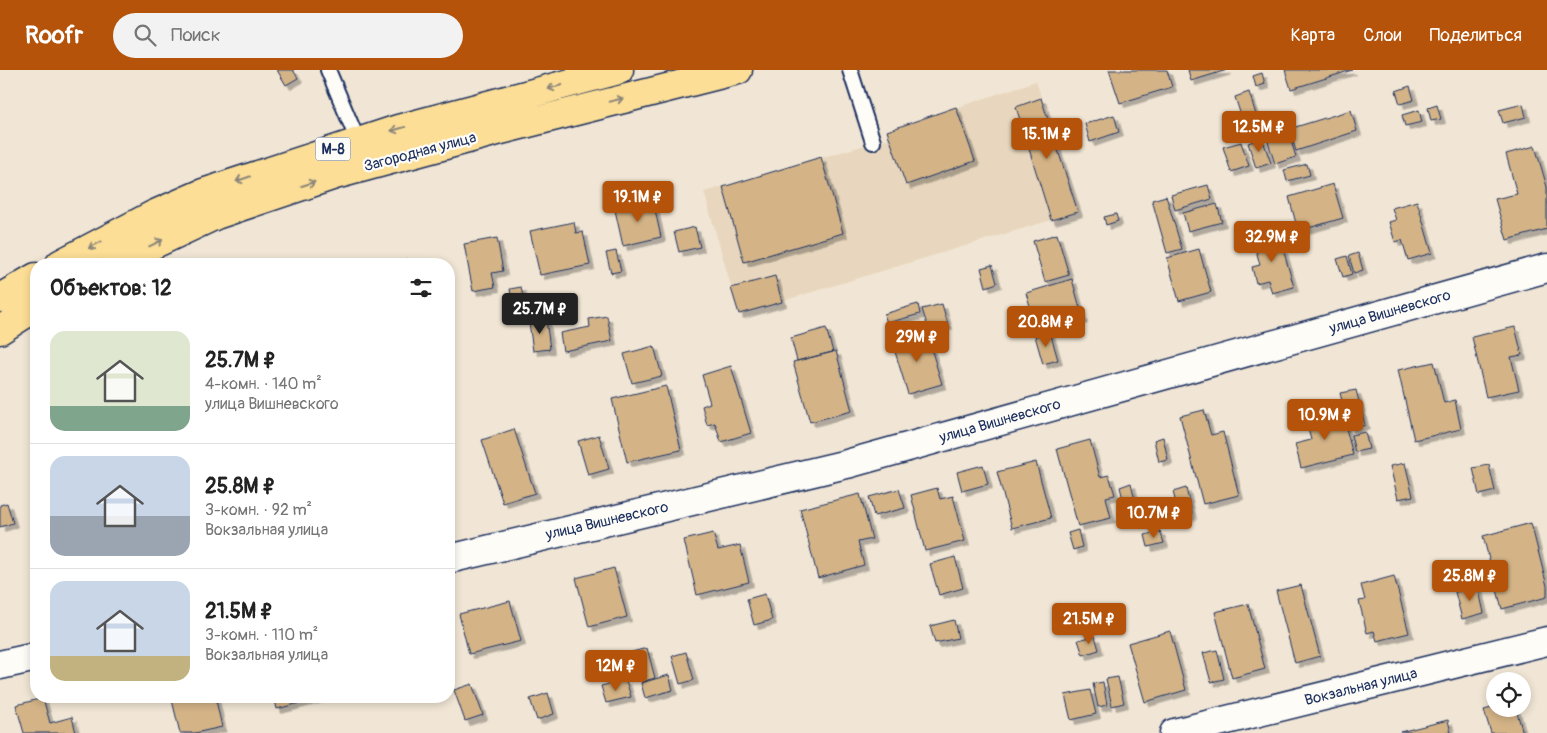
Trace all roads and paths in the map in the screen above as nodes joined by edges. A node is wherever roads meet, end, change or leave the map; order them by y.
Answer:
1 (328, 70) edge
2 (619, 70) edge
3 (738, 70) edge
4 (850, 70) edge
5 (358, 141) junction
6 (873, 142) dead end
7 (71, 258) edge
8 (125, 258) edge
9 (1547, 268) edge
10 (30, 281) edge
11 (0, 298) edge
12 (30, 311) edge
13 (0, 330) edge
14 (455, 557) edge
15 (1547, 641) edge
16 (30, 658) edge
17 (0, 665) edge
18 (1174, 733) edge

1 - 5 lane
2 -> 5 highway, Загородная улица / М-8
8 -> 3 highway, Загородная улица / М-8
4 - 6 lane
5 -> 7 highway, Загородная улица / М-8
9 - 14 street, улица Вишневского
10 - 11 highway
12 - 13 highway
15 - 18 street, Вокзальная улица
16 - 17 street

